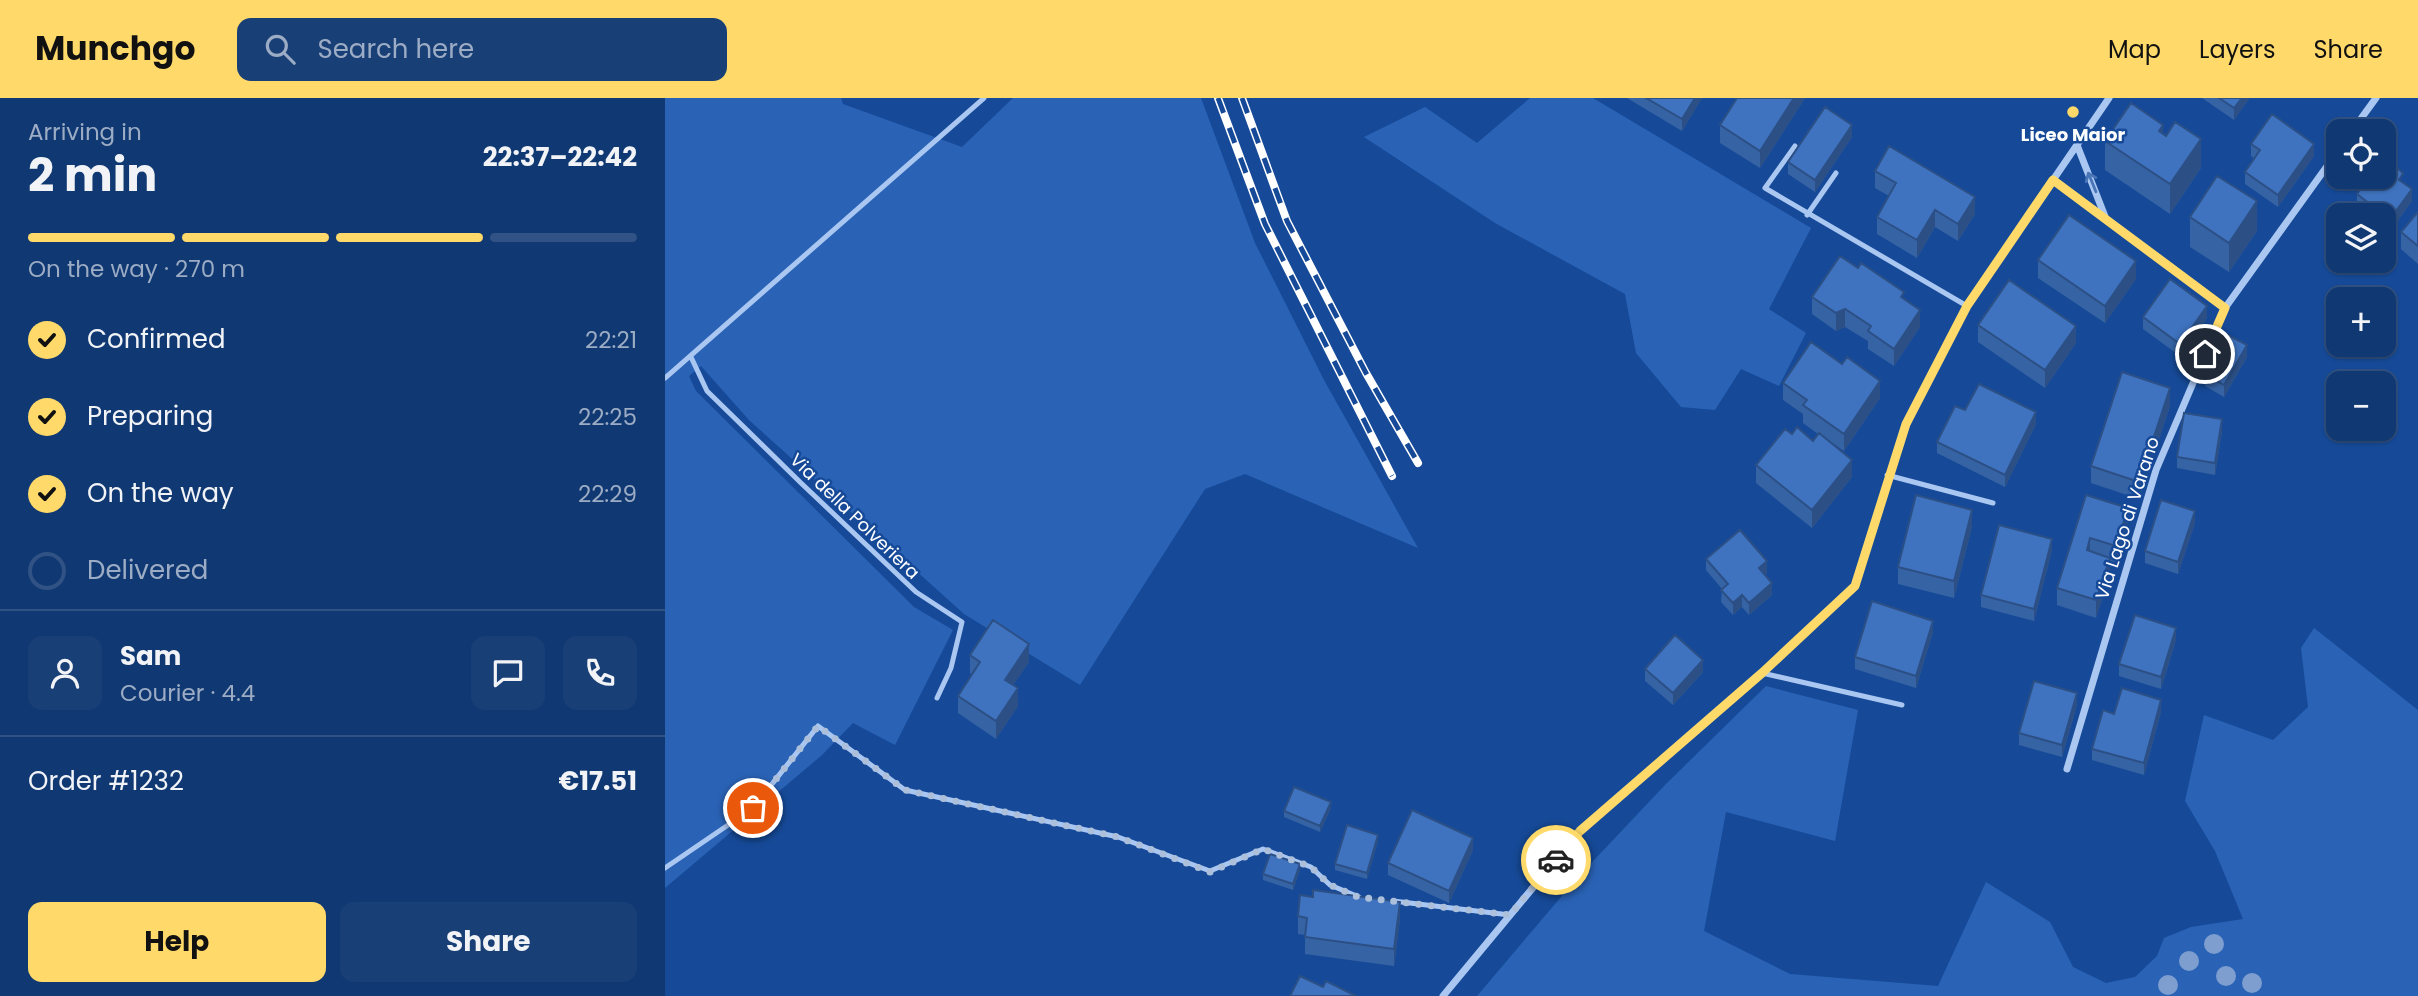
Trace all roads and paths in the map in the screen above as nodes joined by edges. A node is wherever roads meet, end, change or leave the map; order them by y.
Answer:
1 (984, 98) edge
2 (2109, 98) edge
3 (2376, 98) edge
4 (2361, 119) edge
5 (2077, 145) junction
6 (1795, 146) edge
7 (2326, 168) edge
8 (1836, 173) dead end
9 (2053, 180) junction
10 (1807, 215) junction
11 (2107, 220) junction
12 (1967, 306) junction
13 (2225, 308) junction
14 (691, 357) junction
15 (665, 378) edge
16 (1888, 475) junction
17 (1993, 502) dead end
18 (1762, 673) junction
19 (937, 698) dead end
20 (1902, 705) dead end
21 (2067, 769) dead end
22 (665, 868) edge
23 (1372, 899) edge
24 (1386, 901) edge
25 (1510, 915) junction
26 (1443, 996) edge

1 - 14 lane
2 - 5 street
3 - 4 street
5 - 9 street
11 -> 5 street
6 - 10 lane
7 - 13 street, Via Lago di Varano
8 - 10 lane
9 - 11 street
9 - 12 street
10 - 12 lane
11 - 13 street
12 - 16 street
13 - 21 street, Via Lago di Varano
14 - 15 lane
14 - 19 lane, Via della Polveriera
16 - 17 lane
16 - 18 street
18 - 20 lane
18 - 25 street
22 - 23 lane
24 - 25 lane
25 - 26 street

